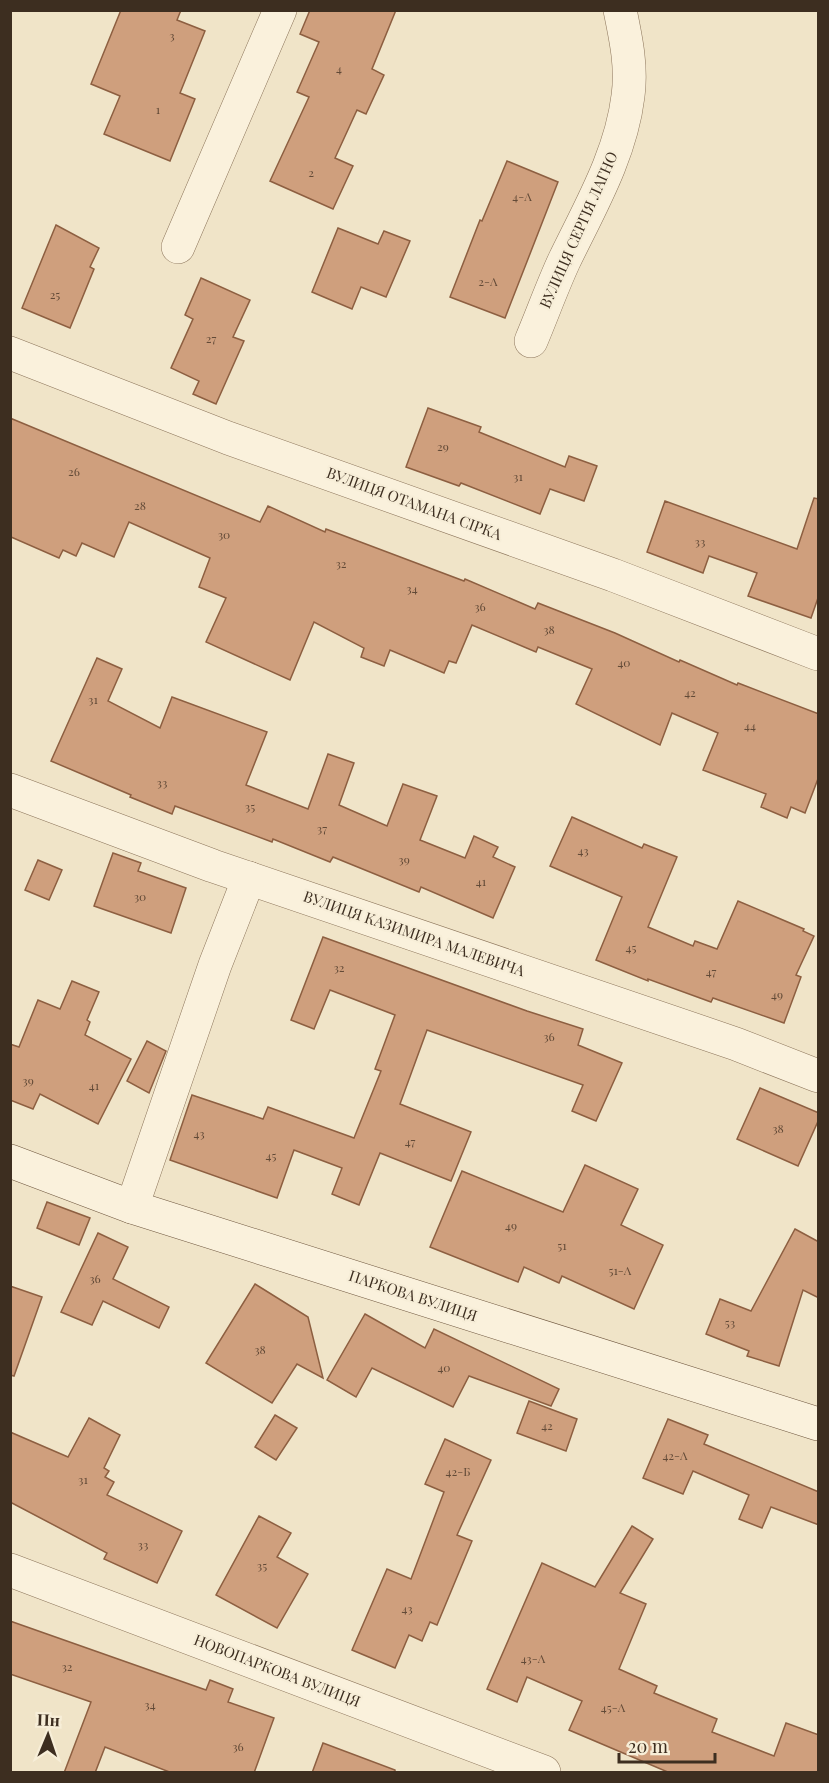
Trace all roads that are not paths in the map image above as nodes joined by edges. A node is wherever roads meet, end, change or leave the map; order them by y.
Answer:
1 (280, 10) edge
2 (620, 10) edge
3 (178, 247) dead end
4 (531, 341) dead end
5 (10, 353) edge
6 (819, 654) edge
7 (10, 790) edge
8 (249, 878) junction
9 (819, 1076) edge
10 (10, 1161) edge
11 (132, 1207) junction
12 (819, 1424) edge
13 (10, 1570) edge
14 (544, 1773) edge

1 - 3 street
2 - 4 street, ВУЛИЦЯ СЕРГІЯ ЛАГНО
5 - 6 street, ВУЛИЦЯ ОТАМАНА СІРКА
7 - 8 street, ВУЛИЦЯ КАЗИМИРА МАЛЕВИЧА
8 - 9 street, ВУЛИЦЯ КАЗИМИРА МАЛЕВИЧА
8 - 11 street
10 - 11 street, ПАРКОВА ВУЛИЦЯ
11 - 12 street, ПАРКОВА ВУЛИЦЯ
13 - 14 street, НОВОПАРКОВА ВУЛИЦЯ

